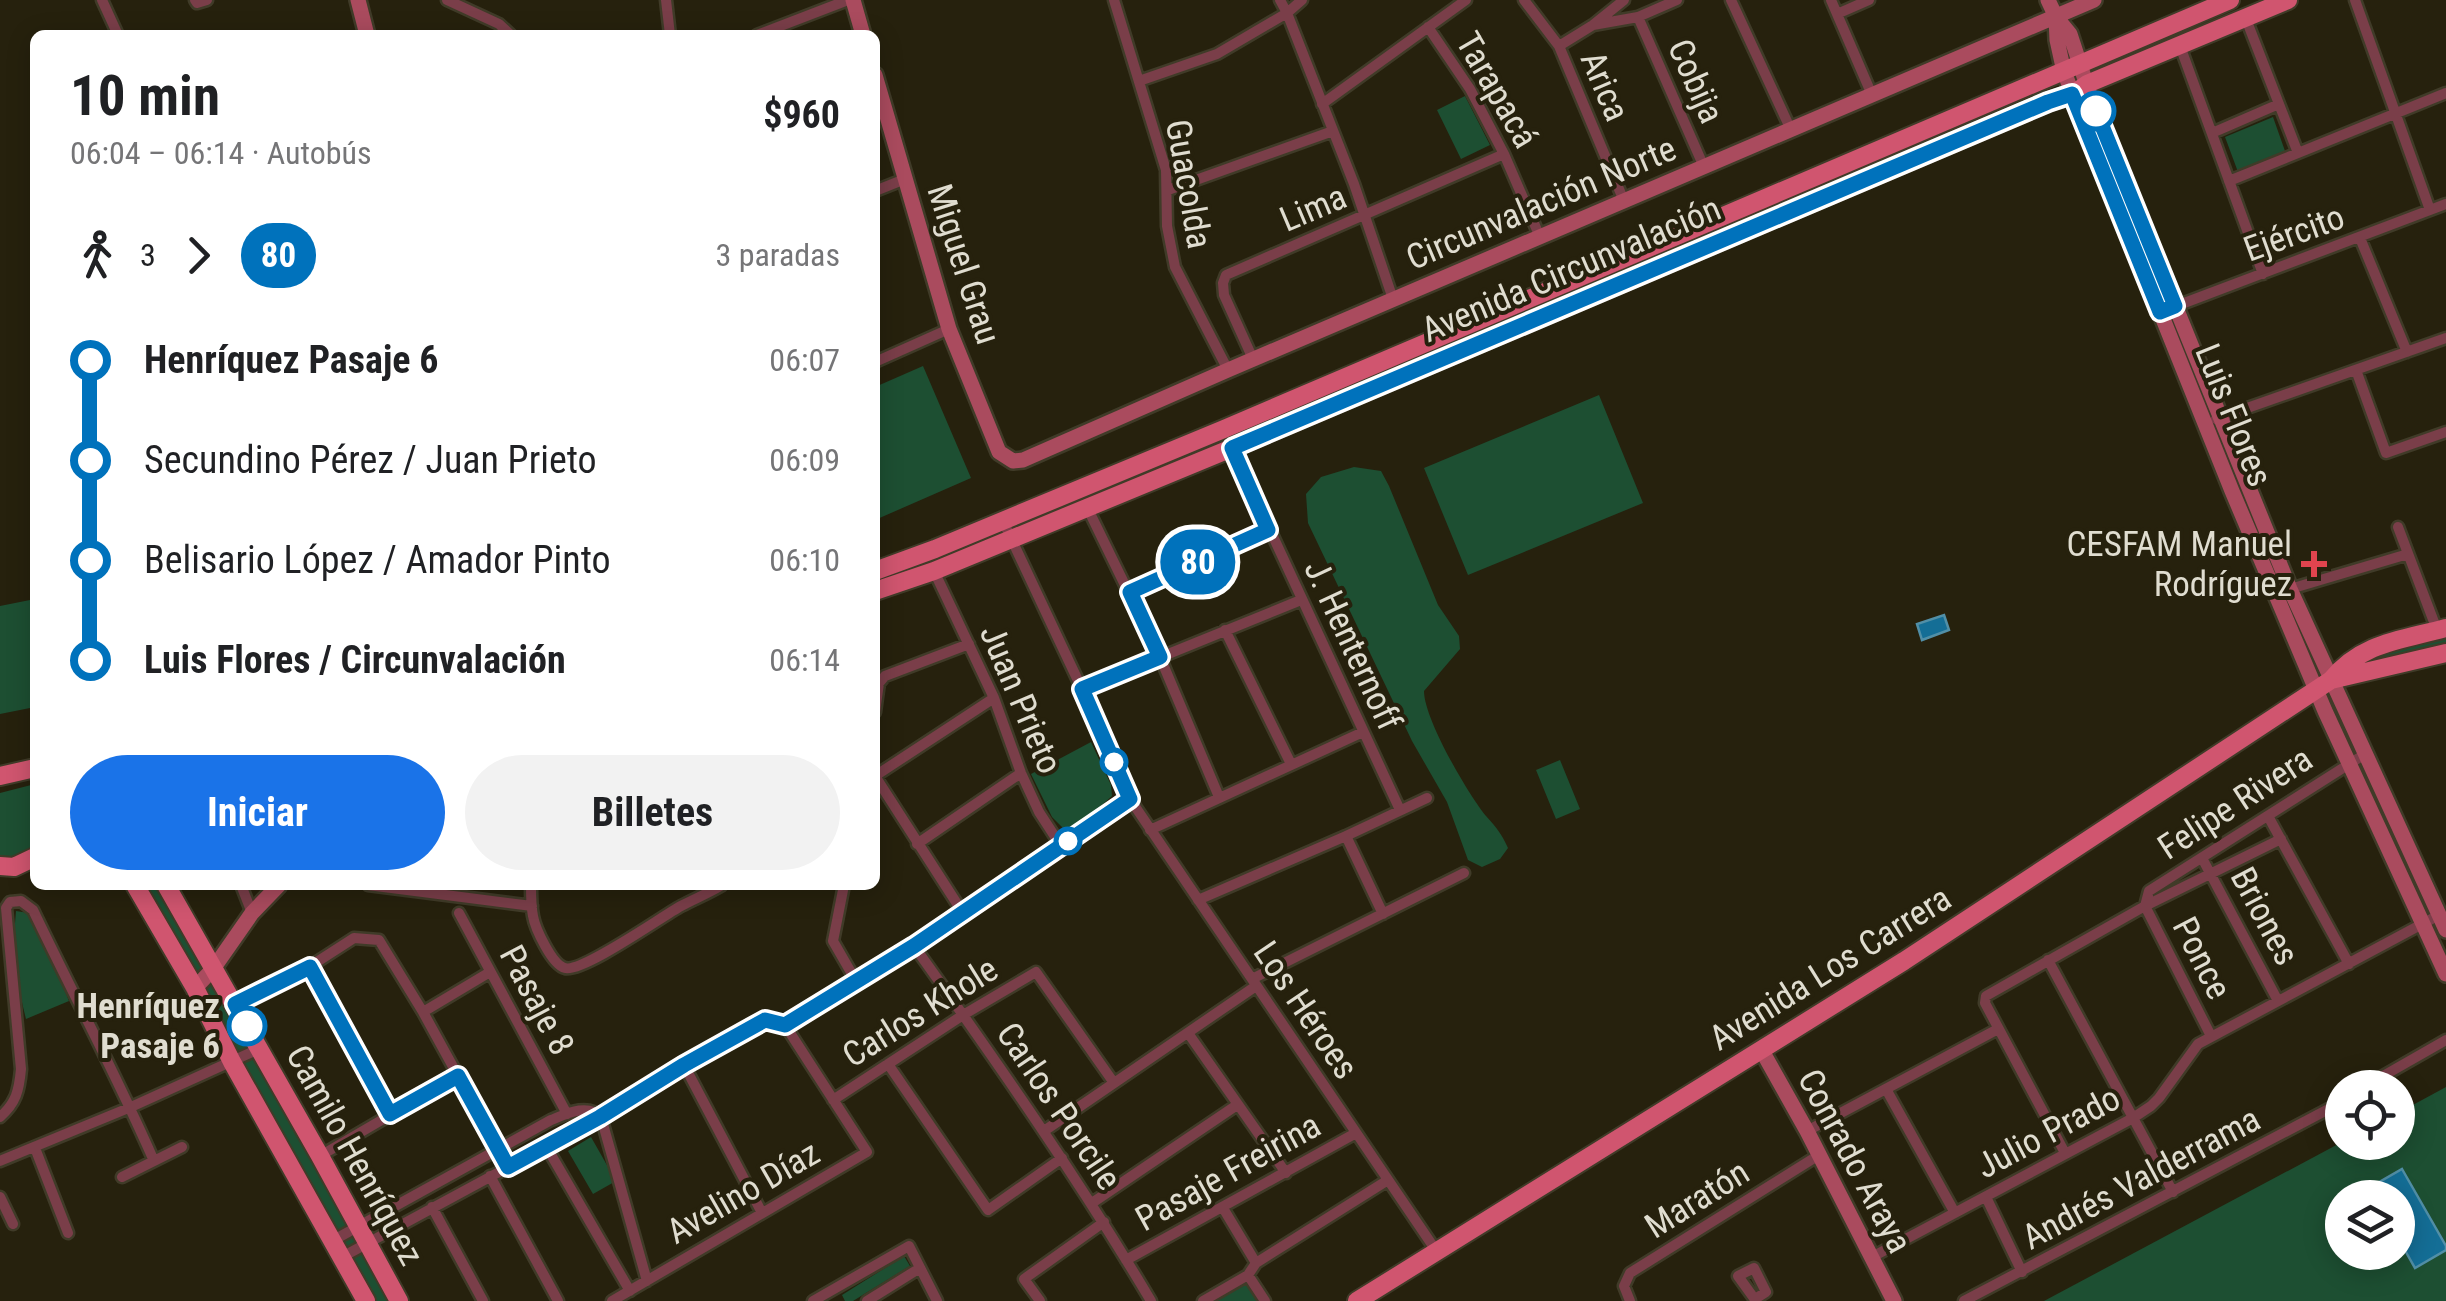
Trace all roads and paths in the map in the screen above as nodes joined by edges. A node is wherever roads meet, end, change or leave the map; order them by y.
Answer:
1 (102, 0) edge
2 (195, 0) edge
3 (208, 0) edge
4 (358, 0) edge
5 (447, 0) edge
6 (666, 0) edge
7 (851, 0) edge
8 (1280, 0) edge
9 (1302, 0) edge
10 (1466, 0) edge
11 (1524, 0) edge
12 (1624, 0) edge
13 (1677, 0) edge
14 (1731, 0) edge
15 (1831, 0) edge
16 (1868, 0) edge
17 (2048, 0) edge
18 (2094, 0) edge
19 (2230, 0) edge
20 (2288, 0) edge
21 (2355, 0) edge
22 (1118, 2) edge
23 (1288, 12) junction
24 (1837, 14) junction
25 (1638, 17) junction
26 (2056, 17) junction
27 (2246, 19) junction
28 (1593, 25) junction
29 (1428, 27) junction
30 (116, 30) edge
31 (366, 30) edge
32 (505, 30) edge
33 (669, 30) edge
34 (770, 30) edge
35 (861, 30) edge
36 (1559, 46) junction
37 (2180, 46) junction
38 (2072, 68) junction
39 (1139, 82) junction
40 (2080, 89) junction
41 (2446, 93) edge
42 (1872, 95) junction
43 (880, 98) edge
44 (1322, 104) junction
45 (2279, 104) junction
46 (2396, 113) junction
47 (1791, 130) junction
48 (1333, 131) junction
49 (2212, 133) junction
50 (2298, 152) junction
51 (1504, 154) junction
52 (1704, 167) junction
53 (905, 179) junction
54 (2229, 180) junction
55 (880, 190) edge
56 (1168, 190) junction
57 (1624, 201) junction
58 (2446, 204) edge
59 (2430, 210) junction
60 (1365, 216) junction
61 (1540, 236) junction
62 (2360, 238) junction
63 (2263, 274) junction
64 (1393, 299) junction
65 (2168, 309) junction
66 (949, 329) junction
67 (2446, 338) edge
68 (2406, 352) junction
69 (1253, 359) junction
70 (880, 360) edge
71 (1228, 370) junction
72 (2356, 370) junction
73 (2212, 420) junction
74 (2446, 432) edge
75 (1232, 448) junction
76 (1013, 461) joint
77 (1088, 507) junction
78 (1003, 521) junction
79 (2398, 527) dead end
80 (1268, 530) junction
81 (1012, 538) junction
82 (2408, 554) junction
83 (880, 569) edge
84 (934, 570) junction
85 (880, 589) edge
86 (2290, 589) junction
87 (1130, 592) junction
88 (1301, 600) junction
89 (2441, 629) edge
90 (1225, 630) junction
91 (969, 644) junction
92 (2446, 653) edge
93 (1160, 657) junction
94 (880, 682) edge
95 (2324, 685) junction
96 (1082, 689) junction
97 (994, 698) junction
98 (1363, 732) junction
99 (2365, 754) junction
100 (2349, 763) junction
101 (1291, 764) junction
102 (30, 769) edge
103 (880, 773) edge
104 (1021, 773) junction
105 (0, 776) edge
106 (880, 784) edge
107 (1219, 797) junction
108 (1427, 798) dead end
109 (1130, 799) junction
110 (1400, 810) junction
111 (2268, 816) junction
112 (1150, 830) junction
113 (1346, 836) junction
114 (2281, 839) junction
115 (918, 844) junction
116 (1061, 846) junction
117 (2202, 858) junction
118 (30, 859) edge
119 (0, 866) edge
120 (1464, 873) dead end
121 (2211, 873) junction
122 (138, 890) edge
123 (169, 890) edge
124 (243, 890) edge
125 (274, 890) edge
126 (531, 890) edge
127 (712, 890) edge
128 (843, 890) edge
129 (457, 891) edge
130 (1198, 900) junction
131 (532, 906) junction
132 (2145, 906) junction
133 (252, 913) junction
134 (459, 913) dead end
135 (963, 913) junction
136 (1383, 914) junction
137 (2443, 922) edge
138 (2423, 924) junction
139 (914, 946) junction
140 (2048, 960) junction
141 (2349, 964) junction
142 (310, 967) junction
143 (214, 969) junction
144 (490, 972) junction
145 (2446, 974) edge
146 (856, 981) junction
147 (1254, 983) junction
148 (195, 988) junction
149 (2278, 1001) junction
150 (235, 1004) junction
151 (423, 1012) junction
152 (963, 1015) junction
153 (785, 1025) junction
154 (1998, 1029) junction
155 (1188, 1032) junction
156 (2211, 1036) junction
157 (2446, 1040) edge
158 (259, 1049) junction
159 (1761, 1049) junction
160 (232, 1062) junction
161 (888, 1064) junction
162 (684, 1065) junction
163 (2394, 1070) edge
164 (458, 1076) junction
165 (1114, 1083) junction
166 (1886, 1089) junction
167 (833, 1100) junction
168 (1238, 1105) junction
169 (131, 1107) junction
170 (2325, 1111) edge
171 (390, 1114) junction
172 (566, 1114) junction
173 (0, 1117) edge
174 (600, 1117) junction
175 (2133, 1118) junction
176 (1044, 1131) junction
177 (1807, 1131) junction
178 (1356, 1133) junction
179 (546, 1146) junction
180 (182, 1147) dead end
181 (35, 1148) junction
182 (497, 1148) junction
183 (2065, 1153) junction
184 (1819, 1155) junction
185 (320, 1156) junction
186 (1062, 1158) junction
187 (0, 1161) edge
188 (154, 1161) junction
189 (508, 1167) junction
190 (1286, 1173) junction
191 (490, 1176) junction
192 (122, 1177) dead end
193 (1388, 1180) junction
194 (2173, 1192) junction
195 (0, 1196) edge
196 (1986, 1196) junction
197 (1092, 1203) junction
198 (432, 1208) junction
199 (1223, 1208) junction
200 (762, 1213) junction
201 (1955, 1213) junction
202 (1104, 1222) junction
203 (13, 1224) dead end
204 (68, 1234) dead end
205 (363, 1235) junction
206 (337, 1249) junction
207 (1436, 1252) junction
208 (1872, 1258) junction
209 (1126, 1260) junction
210 (1256, 1263) junction
211 (920, 1268) junction
212 (2022, 1272) junction
213 (1248, 1275) junction
214 (647, 1281) junction
215 (630, 1291) junction
216 (832, 1296) edge
217 (366, 1301) edge
218 (399, 1301) edge
219 (483, 1301) edge
220 (558, 1301) edge
221 (612, 1301) edge
222 (813, 1301) edge
223 (867, 1301) edge
224 (937, 1301) edge
225 (1040, 1301) edge
226 (1151, 1301) edge
227 (1203, 1301) edge
228 (1265, 1301) edge
229 (1357, 1301) edge
230 (1630, 1301) edge
231 (1894, 1301) edge
232 (1964, 1301) edge

1 - 30 street
2 - 3 street
4 - 31 street
5 - 32 street
6 - 33 street
7 - 34 street
7 - 35 street
8 - 23 street
9 - 23 street
10 - 29 street
11 - 36 street, Arica
12 - 28 street
13 - 25 street
14 - 47 street
15 - 24 street
16 - 24 street
17 - 26 street, Luis Flores
18 - 26 street, Circunvalación Norte
19 - 38 main road, Avenida Circunvalación
20 - 27 main road, Avenida Circunvalación
21 - 46 street
22 - 39 street, Guacolda
23 - 39 street
23 - 44 street
24 - 42 street
25 - 28 street
25 - 52 street, Cobija
26 - 38 street, Luis Flores
26 - 42 street, Circunvalación Norte
27 - 37 main road, Avenida Circunvalación
27 - 45 street
28 - 36 street
29 - 44 street
29 - 51 street, Tarapacá
36 - 57 street, Arica
37 - 40 main road, Avenida Circunvalación
37 - 49 street
38 - 40 street, Luis Flores
38 - 78 main road, Avenida Circunvalación
39 - 56 street, Guacolda
40 - 65 street, Luis Flores
40 - 75 main road, Avenida Circunvalación
41 - 46 street
42 - 47 street, Circunvalación Norte
43 - 53 street, Miguel Grau
44 - 48 street
45 - 49 street
45 - 50 street
46 - 50 street
46 - 59 street
47 - 52 street, Circunvalación Norte
48 - 56 street
48 - 60 street
49 - 54 street
50 - 54 street
51 - 60 street, Lima
51 - 61 street, Tarapacá
52 - 57 street, Circunvalación Norte
53 - 55 street
53 - 66 street, Miguel Grau
54 - 63 street
56 - 71 street, Guacolda
57 - 61 street, Circunvalación Norte
58 - 59 street, Ejército
59 - 62 street, Ejército
60 - 64 street
60 - 69 street, Lima
61 - 64 street, Circunvalación Norte
62 - 63 street, Ejército
62 - 68 street
63 - 65 street, Ejército
64 - 69 street, Circunvalación Norte
65 - 73 street, Luis Flores
66 - 70 street
66 - 76 street, Miguel Grau
67 - 68 street
68 - 72 street
69 - 71 street, Circunvalación Norte
71 - 76 street, Circunvalación Norte
72 - 73 street
72 - 74 street
73 - 86 street, Luis Flores
73 - 95 street, Luis Flores
75 - 77 main road, Avenida Circunvalación
75 - 80 street, J. Henternoff
77 - 81 main road, Avenida Circunvalación
77 - 87 street
78 - 81 street, Los Héroes
78 - 83 main road, Avenida Circunvalación
79 - 82 street
80 - 87 street
80 - 88 street, J. Henternoff
81 - 84 main road, Avenida Circunvalación
81 - 96 street, Los Héroes
82 - 86 street
82 - 89 street
84 - 85 main road, Avenida Circunvalación
84 - 91 street, Juan Prieto
86 - 95 street, Luis Flores
87 - 93 street
88 - 90 street
88 - 98 street, J. Henternoff
89 - 95 main road, Avenida Los Carrera
90 - 93 street
90 - 101 street
91 - 94 street
91 - 97 street, Juan Prieto
92 - 95 main road, Avenida Los Carrera
93 - 96 street
93 - 107 street
95 - 99 street, Luis Flores
95 - 100 street, Luis Flores
95 - 159 main road, Avenida Los Carrera
96 - 109 street, Los Héroes
97 - 103 street
97 - 104 street, Juan Prieto
98 - 101 street
98 - 110 street, J. Henternoff
99 - 100 street, Felipe Rivera
99 - 137 street, Luis Flores
100 - 111 street, Felipe Rivera
100 - 138 street, Luis Flores
101 - 107 street
102 - 105 main road
104 - 115 street
104 - 116 street, Juan Prieto
106 - 115 street
107 - 112 street
108 - 110 street
109 - 112 street, Los Héroes
109 - 116 street
110 - 113 street
111 - 114 street
111 - 117 street, Felipe Rivera
112 - 130 street, Los Héroes
113 - 130 street
113 - 136 street
114 - 121 street, Felipe Rivera
114 - 141 street
115 - 135 street
116 - 135 street
117 - 121 street, Briones
117 - 132 street, Felipe Rivera
118 - 119 main road
120 - 136 street
121 - 132 street, Felipe Rivera
121 - 149 street, Briones
122 - 148 main road, Camilo Henríquez
123 - 143 main road, Camilo Henríquez
124 - 133 street
125 - 133 street
126 - 131 street
127 - 131 street
128 - 146 street
129 - 131 street
130 - 147 street, Los Héroes
132 - 140 street, Felipe Rivera
132 - 156 street, Ponce
133 - 143 street
134 - 144 street, Pasaje 8
135 - 139 street
136 - 147 street
137 - 138 street, Julio Prado
138 - 141 street, Julio Prado
138 - 145 street, Luis Flores
139 - 146 street
139 - 152 street, Carlos Porcile
140 - 154 street, Felipe Rivera
140 - 175 street
141 - 149 street, Julio Prado
142 - 150 street
142 - 151 street
142 - 171 street
143 - 148 street
143 - 150 main road, Camilo Henríquez
144 - 151 street
144 - 172 street, Pasaje 8
146 - 153 street
147 - 155 street
147 - 178 street, Los Héroes
148 - 160 main road, Camilo Henríquez
149 - 156 street, Julio Prado
150 - 158 main road, Camilo Henríquez
151 - 164 street
152 - 161 street, Carlos Khole
152 - 165 street, Carlos Khole
152 - 176 street, Carlos Porcile
153 - 162 street
153 - 167 street
154 - 166 street
154 - 183 street
155 - 165 street
155 - 168 street
156 - 175 street, Julio Prado
157 - 163 street
158 - 160 street
158 - 185 main road, Camilo Henríquez
159 - 177 street, Conrado Araya
159 - 207 main road, Avenida Los Carrera
160 - 169 street
160 - 206 main road, Camilo Henríquez
161 - 167 street, Carlos Khole
161 - 186 street
162 - 174 street
162 - 200 street
164 - 171 street
164 - 182 street
165 - 176 street
166 - 177 street
166 - 201 street
167 - 200 street, Avelino Díaz
168 - 190 street
168 - 197 street
169 - 173 street
169 - 181 street
169 - 188 street
170 - 194 street, Andrés Valderrama
171 - 185 street
172 - 174 street
172 - 182 street
174 - 179 street
174 - 214 street
175 - 183 street, Julio Prado
175 - 194 street
176 - 186 street, Carlos Porcile
177 - 184 street, Conrado Araya
178 - 190 street, Pasaje Freirina
178 - 193 street, Los Héroes
179 - 189 street
179 - 215 street
180 - 188 street
181 - 187 street
181 - 204 street
182 - 189 street
182 - 205 street
183 - 196 street, Julio Prado
184 - 208 street, Conrado Araya
184 - 230 street, Maratón
185 - 205 main road, Camilo Henríquez
186 - 197 street, Carlos Porcile
188 - 192 street
189 - 191 street
190 - 199 street, Pasaje Freirina
191 - 198 street
191 - 220 street
193 - 207 street, Los Héroes
193 - 210 street
194 - 212 street, Andrés Valderrama
195 - 203 street
196 - 201 street, Julio Prado
196 - 212 street
197 - 202 street, Carlos Porcile
198 - 205 street
198 - 219 street
199 - 209 street, Pasaje Freirina
199 - 210 street
200 - 214 street, Avelino Díaz
201 - 208 street, Julio Prado
202 - 209 street, Carlos Porcile
202 - 225 street
205 - 206 street
205 - 206 street
205 - 218 main road, Camilo Henríquez
206 - 217 main road, Camilo Henríquez
207 - 229 main road, Avenida Los Carrera
208 - 231 street, Conrado Araya
209 - 226 street, Carlos Porcile
210 - 213 street
211 - 216 street
211 - 223 street
211 - 224 street
212 - 232 street, Andrés Valderrama
213 - 227 street
213 - 228 street
214 - 215 street, Avelino Díaz
215 - 221 street, Avelino Díaz
216 - 222 street

